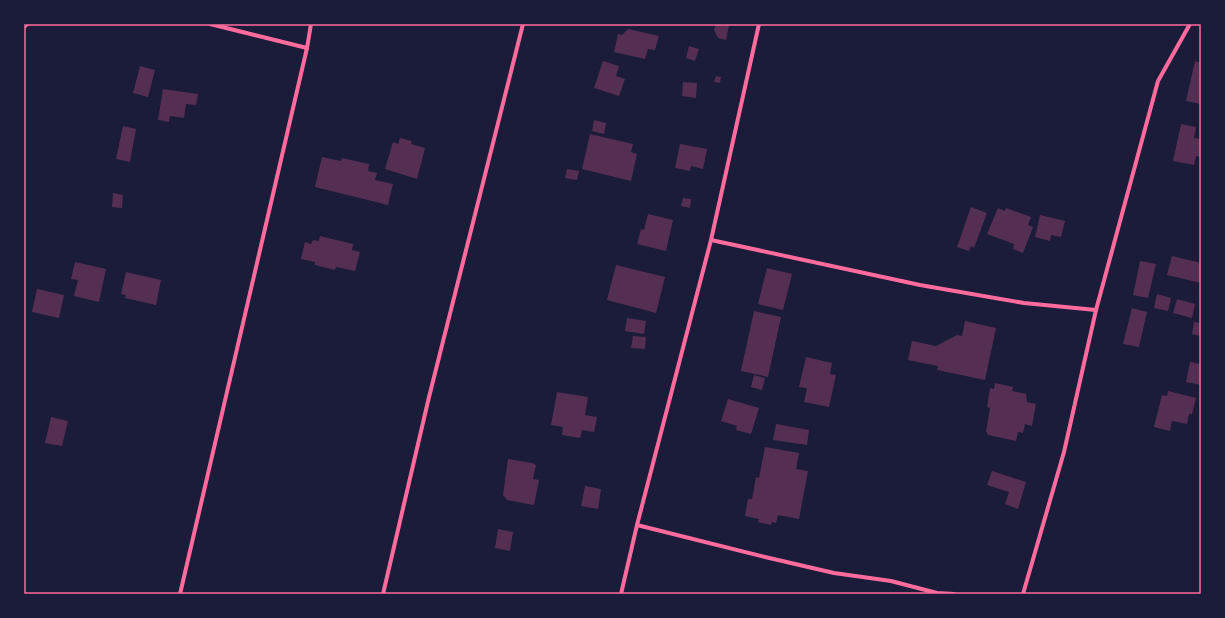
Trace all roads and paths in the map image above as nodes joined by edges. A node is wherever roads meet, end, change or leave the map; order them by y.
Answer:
1 (27, 24) edge
2 (210, 24) edge
3 (311, 24) edge
4 (523, 24) edge
5 (759, 24) edge
6 (1190, 24) edge
7 (24, 27) edge
8 (307, 48) junction
9 (712, 240) junction
10 (1096, 310) junction
11 (637, 525) junction
12 (180, 594) edge
13 (383, 594) edge
14 (621, 594) edge
15 (954, 594) edge
16 (1023, 594) edge

1 - 7 street
2 - 8 street
3 - 8 street
4 - 13 street
5 - 9 street
6 - 10 street
8 - 12 street
9 - 10 street
9 - 11 street
10 - 16 street
11 - 14 street
11 - 15 street

